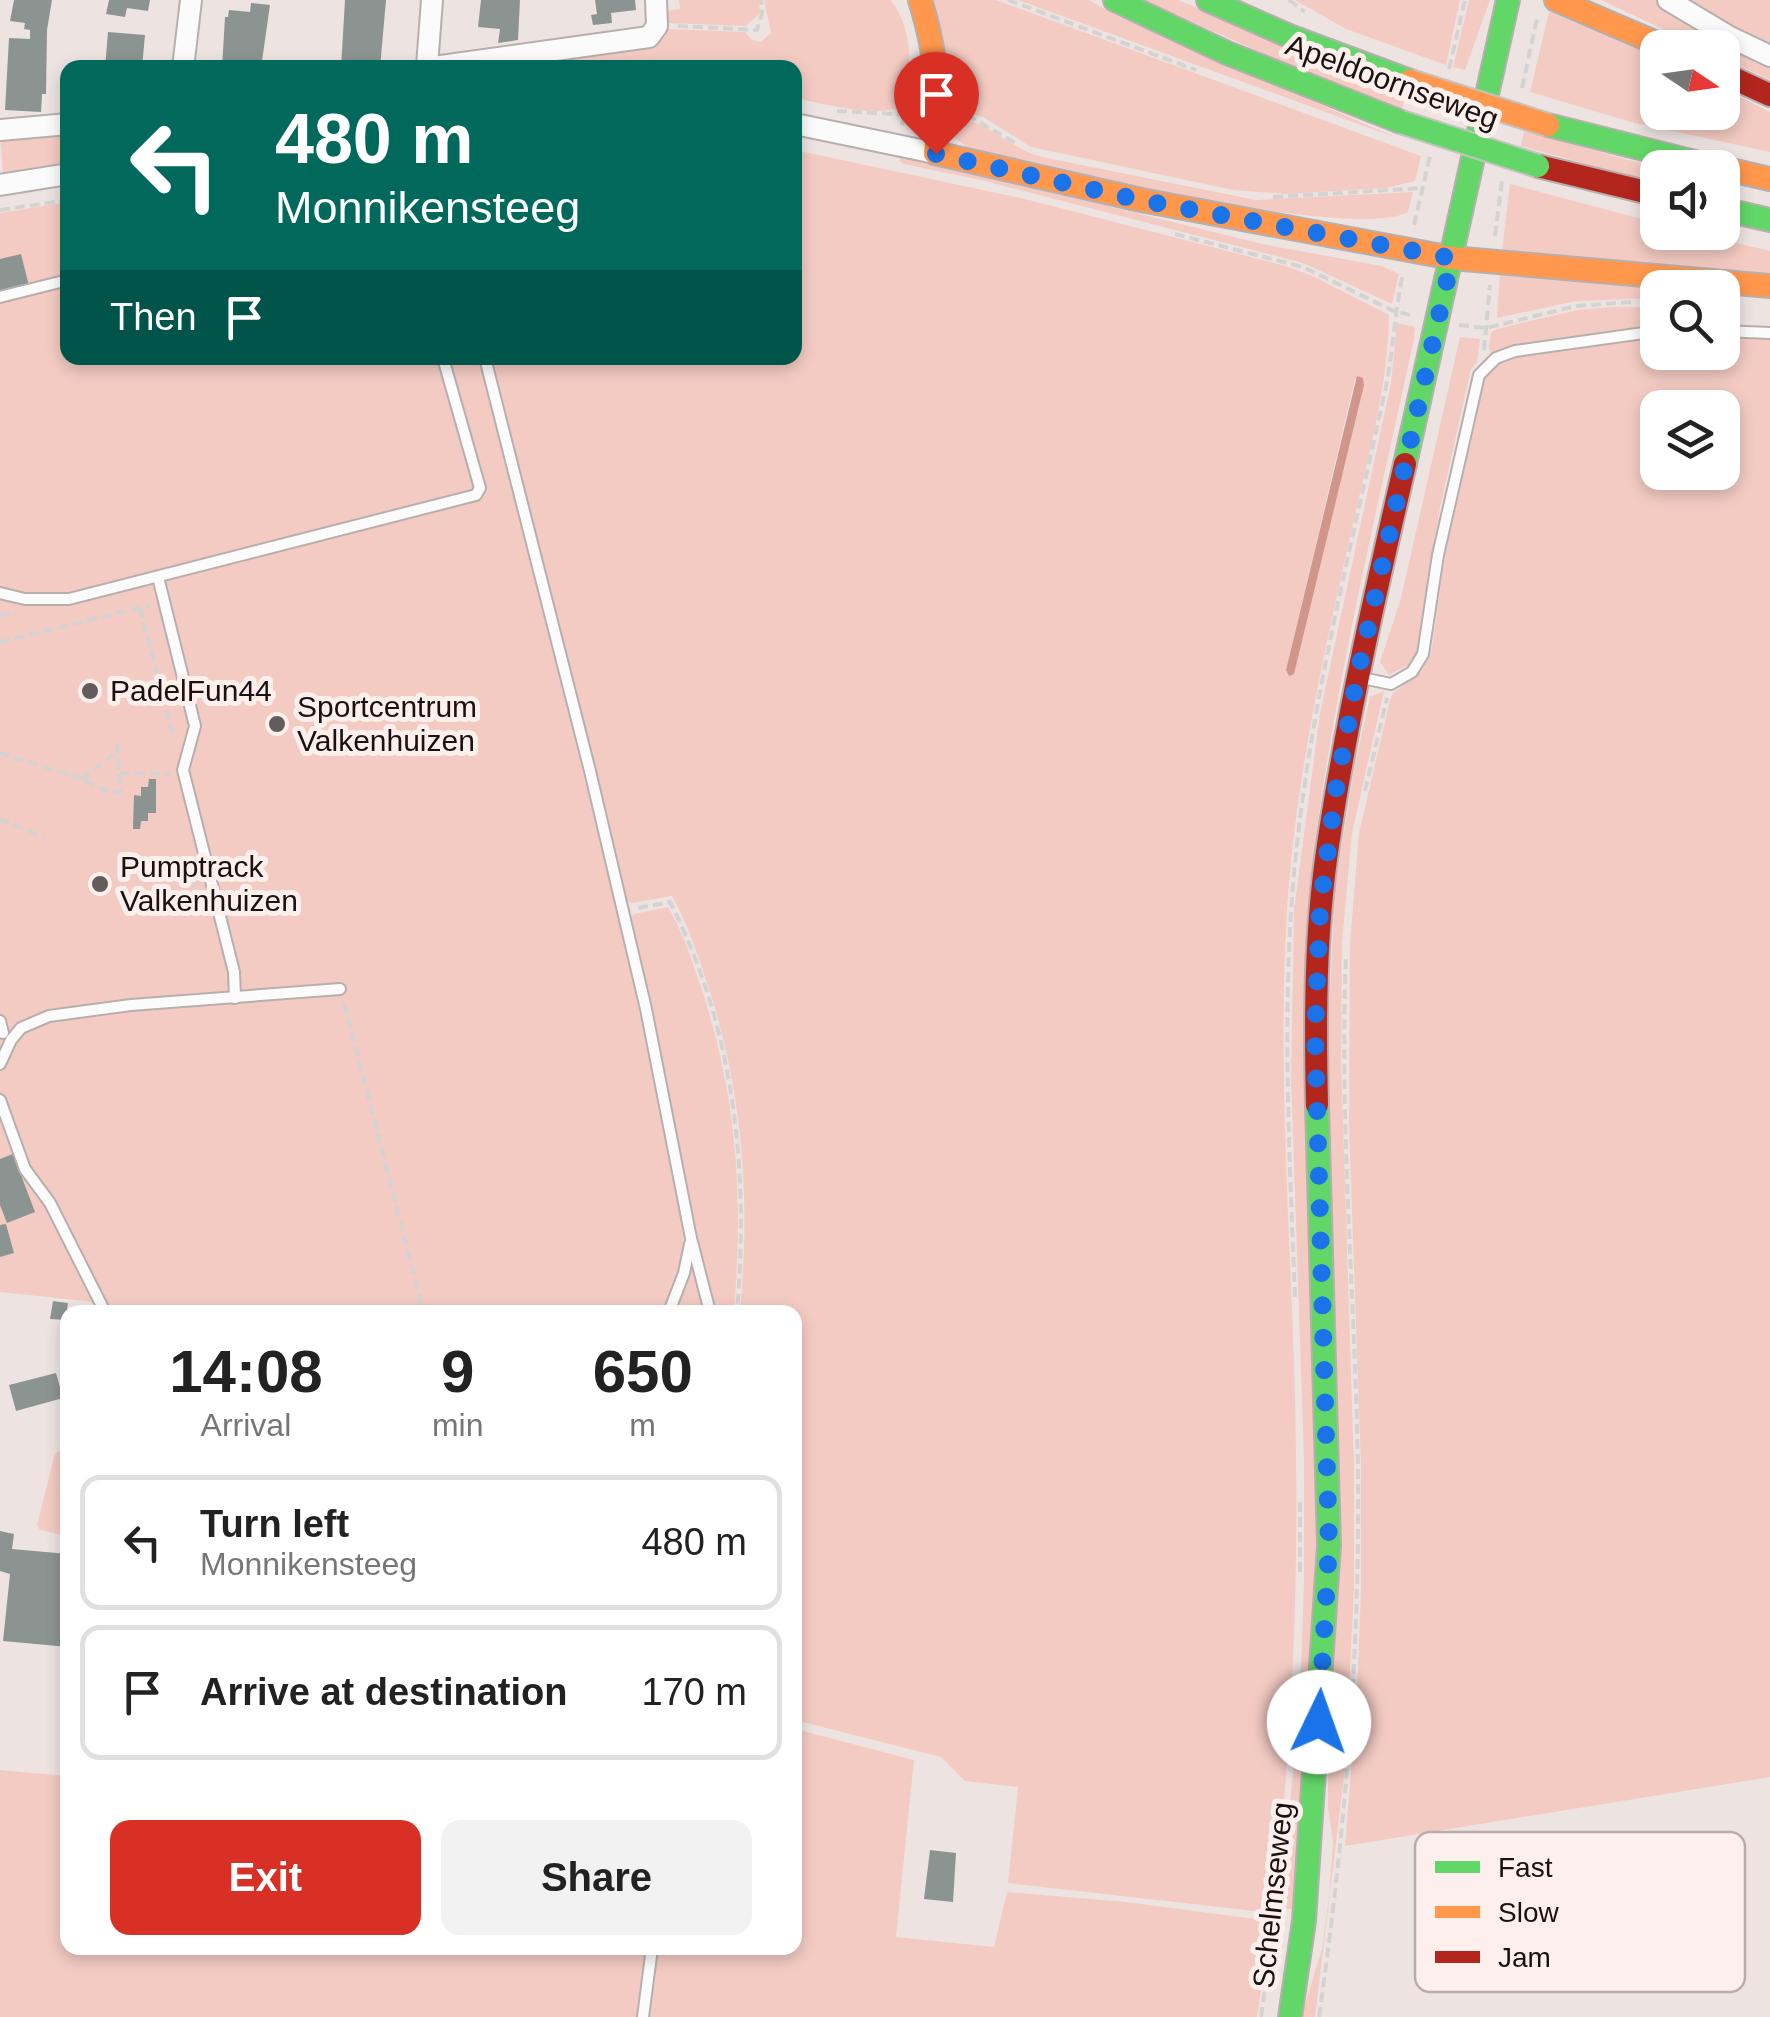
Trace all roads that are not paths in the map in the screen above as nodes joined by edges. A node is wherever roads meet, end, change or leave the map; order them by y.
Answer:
1 (191, 0) edge
2 (432, 0) edge
3 (656, 0) edge
4 (920, 0) edge
5 (1115, 0) edge
6 (1208, 0) edge
7 (1508, 0) edge
8 (1556, 0) edge
9 (1668, 0) edge
10 (1640, 36) edge
11 (1770, 56) edge
12 (184, 60) edge
13 (428, 60) edge
14 (480, 60) edge
15 (1740, 81) edge
16 (1770, 95) edge
17 (60, 125) edge
18 (802, 125) edge
19 (0, 130) edge
20 (1647, 150) edge
21 (936, 154) junction
22 (1740, 172) edge
23 (60, 175) edge
24 (1770, 179) edge
25 (0, 185) edge
26 (1640, 190) edge
27 (1740, 213) edge
28 (1770, 220) edge
29 (1452, 258) junction
30 (60, 282) edge
31 (1770, 286) edge
32 (0, 297) edge
33 (1740, 332) edge
34 (1770, 333) edge
35 (1640, 334) edge
36 (445, 365) edge
37 (487, 365) edge
38 (158, 577) junction
39 (0, 593) edge
40 (1357, 677) junction
41 (340, 990) road end
42 (235, 998) junction
43 (0, 1021) edge
44 (5, 1035) edge
45 (0, 1064) edge
46 (0, 1100) edge
47 (691, 1238) junction
48 (101, 1305) edge
49 (672, 1305) edge
50 (708, 1305) edge
51 (651, 1955) edge
52 (643, 2017) edge
53 (1290, 2017) edge

1 - 12 street
2 - 13 street
3 - 14 street
4 - 21 main road
5 - 26 main road, Apeldoornseweg, bridge
6 - 20 main road, Apeldoornseweg, bridge
7 - 29 main road, Schelmseweg
8 - 10 main road
9 - 11 street
15 - 16 main road
17 - 19 street
18 - 21 street
21 - 29 main road
22 - 24 main road, Apeldoornseweg
23 - 25 street
27 - 28 main road
29 - 31 main road
29 - 40 main road, Schelmseweg
30 - 32 lane
33 - 34 lane
35 - 40 lane
36 - 38 lane
37 - 47 lane
38 - 39 lane
38 - 42 lane
40 - 53 main road, Schelmseweg
41 - 42 lane
42 - 44 lane
43 - 44 lane
44 - 45 lane
46 - 48 lane
47 - 49 lane
47 - 50 lane
51 - 52 lane

